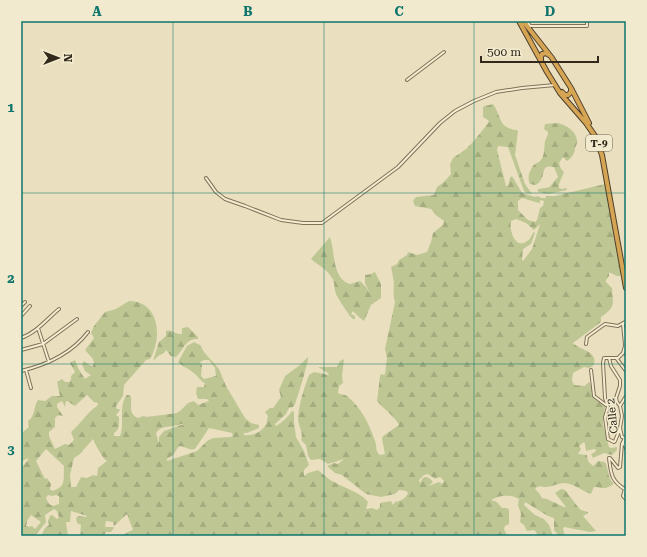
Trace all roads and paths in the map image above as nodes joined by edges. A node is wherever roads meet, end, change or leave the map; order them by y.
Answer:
1 (519, 21) edge
2 (523, 21) edge
3 (527, 21) edge
4 (587, 21) edge
5 (444, 52) dead end
6 (550, 55) junction
7 (542, 64) junction
8 (407, 80) dead end
9 (554, 84) junction
10 (571, 88) junction
11 (206, 178) dead end
12 (626, 275) edge
13 (626, 288) edge
14 (25, 302) dead end
15 (21, 306) edge
16 (30, 306) dead end
17 (59, 309) dead end
18 (21, 316) edge
19 (77, 319) dead end
20 (626, 321) edge
21 (38, 328) junction
22 (88, 332) dead end
23 (21, 338) edge
24 (43, 344) junction
25 (586, 344) dead end
26 (625, 346) junction
27 (21, 350) edge
28 (626, 354) edge
29 (608, 358) junction
30 (616, 358) junction
31 (49, 362) junction
32 (26, 370) junction
33 (591, 370) dead end
34 (21, 371) edge
35 (626, 371) edge
36 (31, 388) dead end
37 (626, 396) edge
38 (606, 405) junction
39 (620, 406) junction
40 (620, 428) junction
41 (625, 439) edge
42 (623, 442) junction
43 (626, 448) edge
44 (625, 489) edge
45 (626, 499) edge

1 - 7 highway, T-9
2 - 6 highway, T-9
3 - 4 street
5 - 8 street
6 - 7 highway
6 - 10 highway, T-9
7 - 9 highway, T-9
9 - 10 highway, T-9
9 - 11 street
9 - 13 highway, T-9
10 - 12 highway, T-9
14 - 15 street
16 - 18 street
17 - 21 street
19 - 24 street
20 - 25 street
20 - 26 street
21 - 23 street
21 - 24 street
22 - 31 street
24 - 27 street
24 - 31 street
26 - 28 street
26 - 30 street
29 - 30 street
29 - 38 street
29 - 39 street, Calle 2
30 - 35 street
31 - 32 street
32 - 34 street
32 - 36 street
33 - 38 street
37 - 39 street
38 - 40 street
39 - 40 street, Calle 2
40 - 41 street, Calle 2
41 - 42 street, Calle 2
42 - 43 street
42 - 44 street, Calle 2
44 - 45 street, Calle 2

